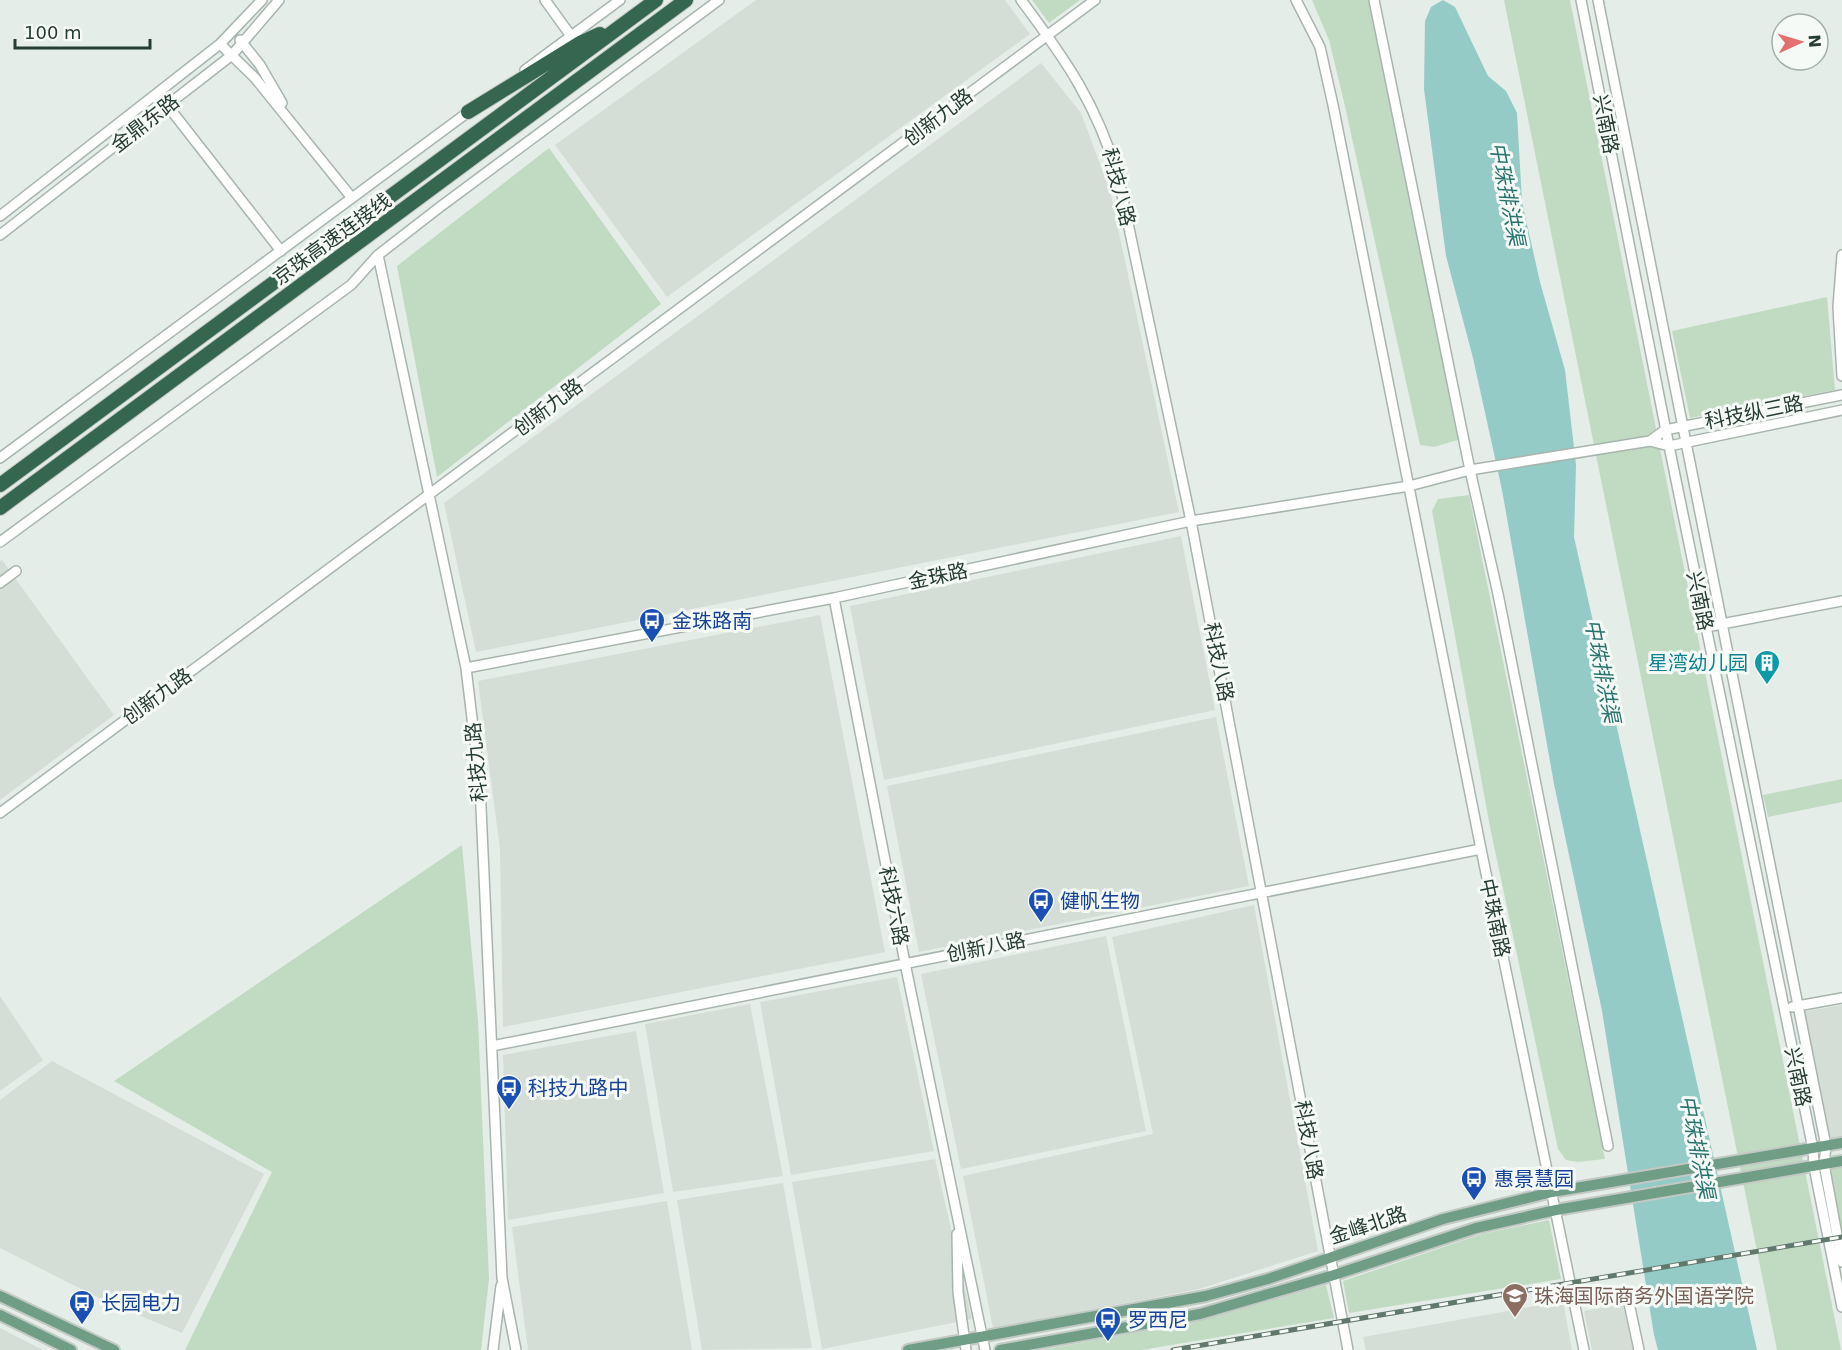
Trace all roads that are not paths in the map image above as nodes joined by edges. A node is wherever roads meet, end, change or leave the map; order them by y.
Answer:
1 (262, 0) edge
2 (279, 0) edge
3 (545, 0) edge
4 (620, 0) edge
5 (656, 0) edge
6 (686, 0) edge
7 (719, 0) edge
8 (1020, 0) edge
9 (1095, 0) edge
10 (1296, 0) edge
11 (1374, 0) edge
12 (1581, 0) edge
13 (1598, 0) edge
14 (626, 22) junction
15 (232, 31) junction
16 (1047, 35) junction
17 (572, 36) junction
18 (242, 43) junction
19 (220, 44) junction
20 (232, 56) junction
21 (167, 105) junction
22 (468, 112) junction
23 (293, 123) junction
24 (352, 198) junction
25 (0, 216) edge
26 (0, 235) edge
27 (281, 251) junction
28 (378, 255) junction
29 (1842, 255) edge
30 (1842, 376) edge
31 (1842, 395) edge
32 (1842, 410) edge
33 (1681, 427) junction
34 (1665, 430) junction
35 (1650, 441) junction
36 (1684, 442) junction
37 (1668, 446) junction
38 (0, 458) edge
39 (1470, 470) junction
40 (0, 485) edge
41 (1409, 486) junction
42 (428, 496) junction
43 (0, 508) edge
44 (1191, 521) junction
45 (0, 542) edge
46 (16, 571) dead end
47 (0, 583) edge
48 (834, 598) junction
49 (1842, 601) edge
50 (1724, 623) junction
51 (1706, 627) junction
52 (466, 668) junction
53 (0, 813) edge
54 (1481, 849) junction
55 (1263, 893) junction
56 (905, 963) junction
57 (1842, 998) edge
58 (1797, 1006) junction
59 (1784, 1009) junction
60 (492, 1046) junction
61 (1842, 1143) edge
62 (1608, 1146) dead end
63 (1826, 1146) junction
64 (1813, 1149) junction
65 (1842, 1161) edge
66 (1819, 1165) junction
67 (1552, 1192) junction
68 (1556, 1210) junction
69 (957, 1213) junction
70 (1330, 1257) junction
71 (1842, 1262) edge
72 (1334, 1275) junction
73 (502, 1278) junction
74 (0, 1296) edge
75 (1629, 1303) dead end
76 (1842, 1307) edge
77 (0, 1315) edge
78 (983, 1338) junction
79 (965, 1345) edge
80 (71, 1350) edge
81 (114, 1350) edge
82 (493, 1350) edge
83 (516, 1350) edge
84 (908, 1350) edge
85 (986, 1350) edge
86 (1000, 1350) edge
87 (1348, 1350) edge
88 (1584, 1350) edge
89 (1639, 1350) edge

1 - 15 street, 金鼎东路
2 - 18 street, 金鼎东路
3 - 17 street
4 - 17 street
5 - 14 highway, 京珠高速连接线
6 - 43 highway, 京珠高速连接线
7 - 28 street
8 - 16 street, 科技八路
9 - 16 street, 创新九路
10 - 41 street, 中珠南路
11 - 39 street
12 - 34 street, 兴南路
13 - 33 street, 兴南路
14 - 22 highway
14 - 40 highway, 京珠高速连接线
15 - 18 street
15 - 19 street, 金鼎东路
16 - 42 street, 创新九路
16 - 44 street, 科技八路
17 - 22 street
18 - 20 street, 金鼎东路
18 - 23 street
19 - 20 street
19 - 25 street, 金鼎东路
20 - 21 street, 金鼎东路
20 - 23 street
21 - 26 street, 金鼎东路
21 - 27 street
22 - 24 street
23 - 24 street
24 - 27 street
27 - 38 street
28 - 42 street, 科技九路
28 - 45 street
29 - 30 street
31 - 33 street, 科技纵三路
32 - 36 street, 科技纵三路
33 - 34 street, 科技纵三路
33 - 36 street, 兴南路
34 - 35 street
34 - 37 street, 兴南路
35 - 37 street
35 - 39 street, 金珠路
36 - 37 street, 科技纵三路
36 - 50 street, 兴南路
37 - 51 street, 兴南路
39 - 41 street, 金珠路
39 - 62 street
41 - 44 street, 金珠路
41 - 54 street, 中珠南路
42 - 52 street, 科技九路
42 - 53 street, 创新九路
44 - 48 street, 金珠路
44 - 55 street, 科技八路
46 - 47 street
48 - 52 street, 金珠路
48 - 56 street, 科技六路
49 - 50 street
50 - 51 street
50 - 58 street, 兴南路
51 - 59 street, 兴南路
52 - 60 street, 科技九路
54 - 55 street, 创新八路
54 - 67 street, 中珠南路
55 - 56 street, 创新八路
55 - 70 street, 科技八路
56 - 60 street, 创新八路
56 - 69 street, 科技六路
57 - 58 street
58 - 59 street
58 - 63 street, 兴南路
59 - 64 street, 兴南路
60 - 73 street, 科技九路
61 - 63 main road, 金峰北路
63 - 64 main road, 金峰北路
63 - 66 street, 兴南路
64 - 66 street, 兴南路
64 - 67 main road, 金峰北路
65 - 66 main road, 金峰北路
66 - 68 main road, 金峰北路
66 - 71 street, 兴南路
66 - 76 street, 兴南路
67 - 68 street, 中珠南路
67 - 70 main road, 金峰北路
68 - 72 main road, 金峰北路
68 - 88 street, 中珠南路
69 - 78 street, 科技六路
69 - 79 street, 科技六路
70 - 72 street, 科技八路
70 - 78 main road, 金峰北路
72 - 86 main road, 金峰北路
72 - 87 street, 科技八路
73 - 82 street, 科技九路
73 - 83 street, 科技九路
74 - 81 main road
75 - 89 street
77 - 80 main road
78 - 79 main road, 金峰北路
78 - 85 street, 科技六路
79 - 84 main road, 金峰北路

